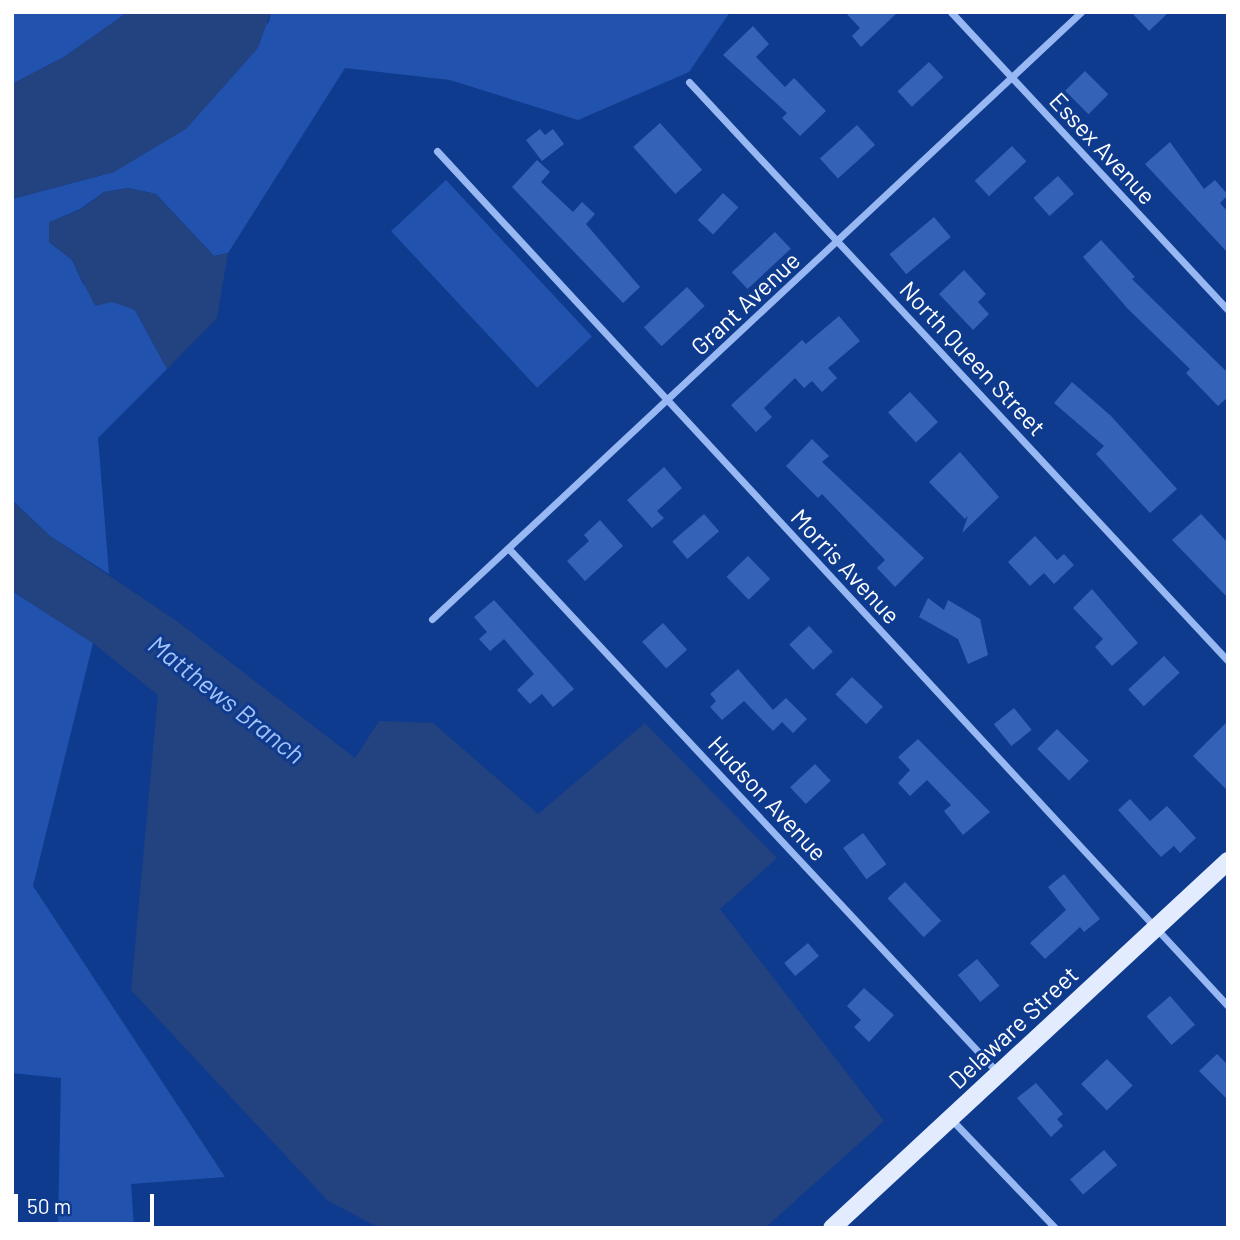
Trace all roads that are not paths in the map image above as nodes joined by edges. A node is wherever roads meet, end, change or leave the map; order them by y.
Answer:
1 (951, 12) edge
2 (1081, 12) edge
3 (1011, 78) junction
4 (689, 82) dead end
5 (437, 151) dead end
6 (839, 242) junction
7 (1228, 310) edge
8 (666, 402) junction
9 (509, 549) junction
10 (432, 619) dead end
11 (1228, 661) edge
12 (1228, 861) edge
13 (1155, 929) junction
14 (1228, 1006) edge
15 (998, 1073) junction
16 (950, 1118) junction
17 (832, 1228) edge
18 (1055, 1228) edge

1 - 3 street, Essex Avenue
2 - 3 street, Grant Avenue
3 - 6 street, Grant Avenue
3 - 7 street, Essex Avenue
4 - 6 street, North Queen Street
5 - 8 street, Morris Avenue
6 - 8 street, Grant Avenue
6 - 11 street, North Queen Street
8 - 9 street, Grant Avenue
8 - 13 street, Morris Avenue
9 - 10 street, Grant Avenue
9 - 15 street, Hudson Avenue
12 - 13 main road, Delaware Street
13 - 14 street, Morris Avenue
13 - 15 main road, Delaware Street
15 - 16 main road, Delaware Street
16 - 17 main road, Delaware Street
16 - 18 street

